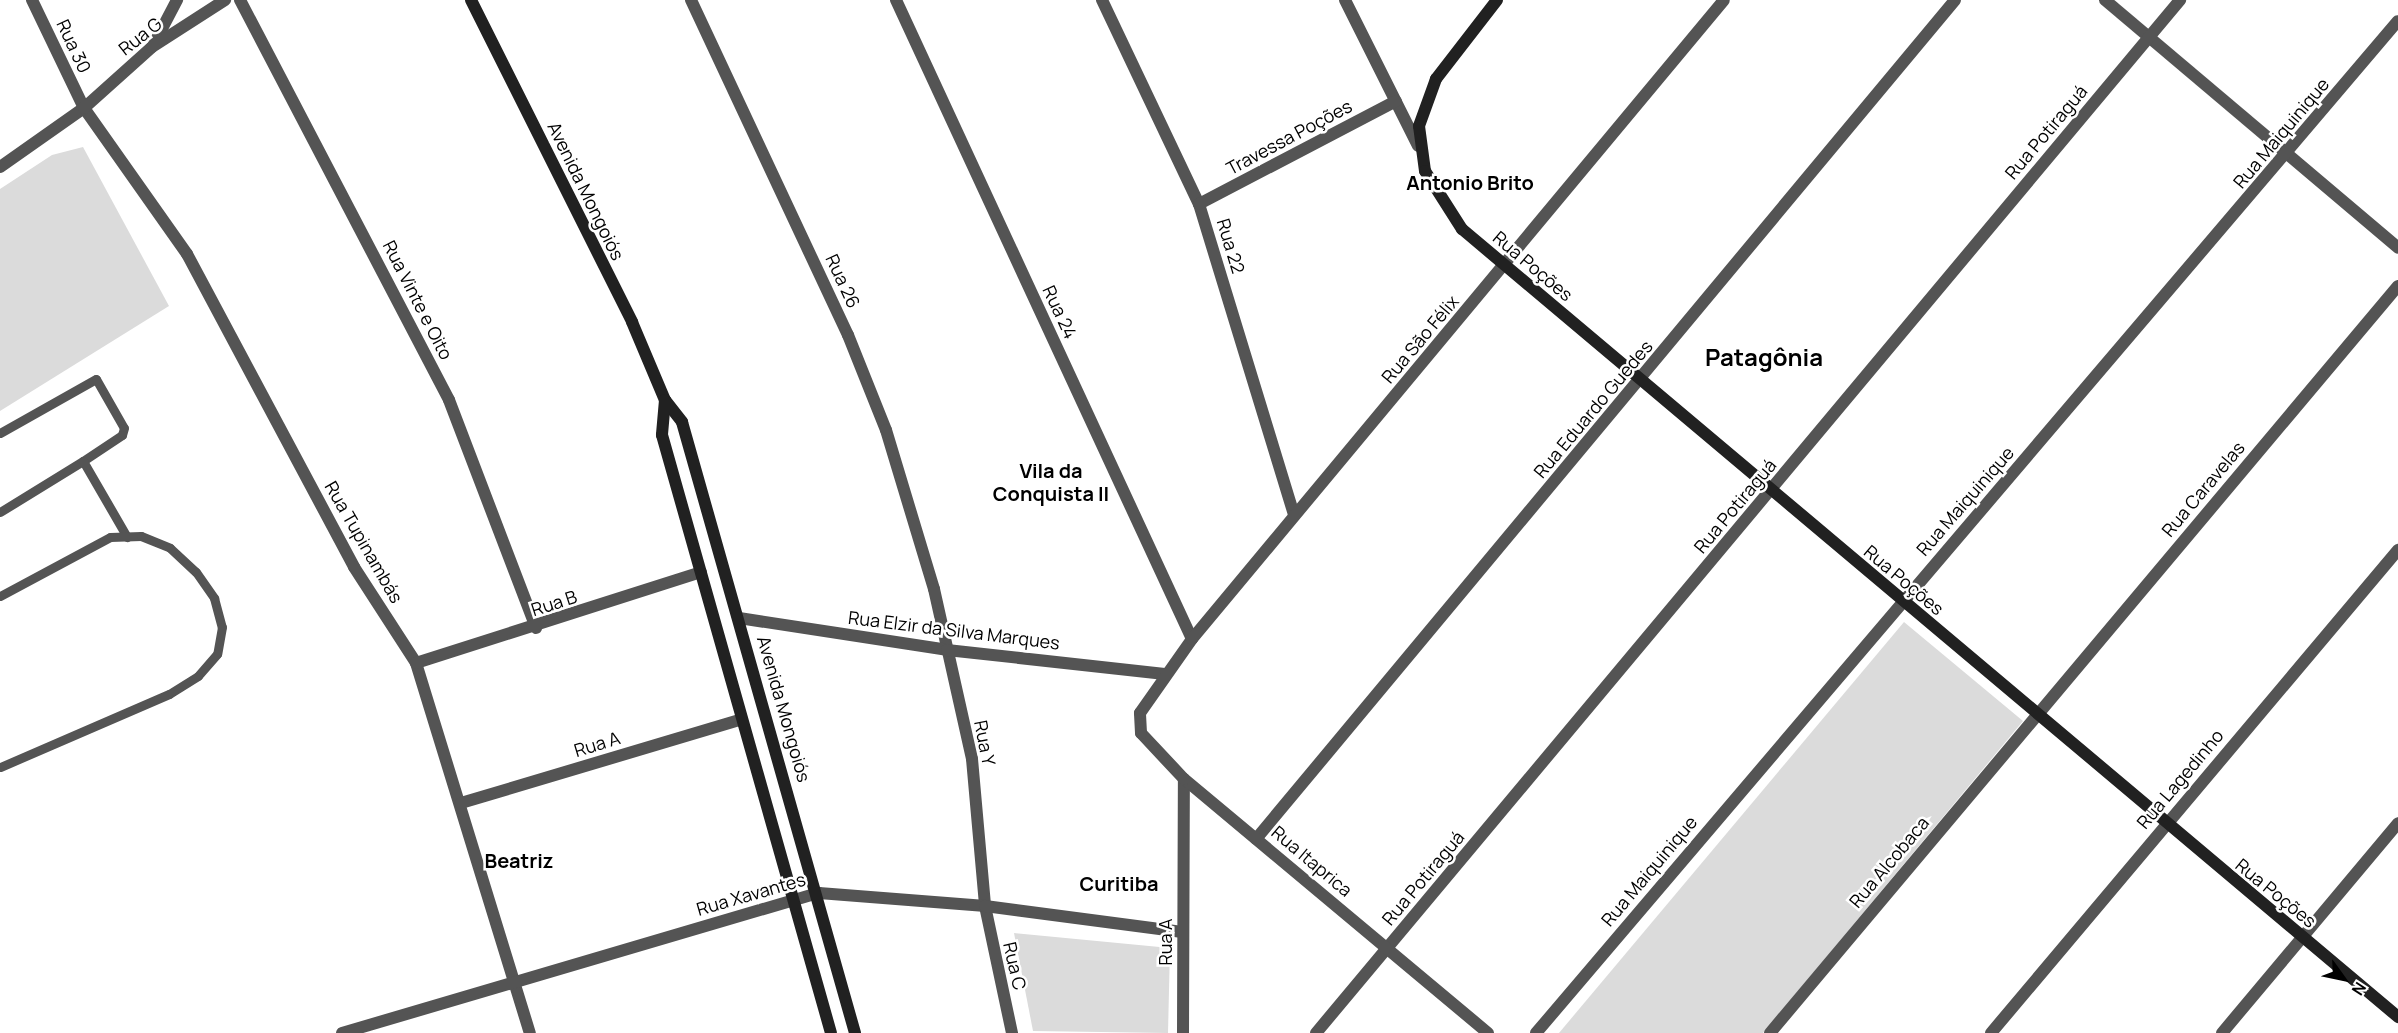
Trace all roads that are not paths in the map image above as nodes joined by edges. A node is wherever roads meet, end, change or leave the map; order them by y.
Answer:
1 (32, 0) edge
2 (177, 0) edge
3 (225, 0) edge
4 (240, 0) edge
5 (471, 0) edge
6 (691, 0) edge
7 (896, 0) edge
8 (1102, 0) edge
9 (1345, 0) edge
10 (1497, 0) edge
11 (1724, 0) edge
12 (1955, 0) edge
13 (2105, 0) edge
14 (2180, 0) edge
15 (2398, 21) edge
16 (2149, 37) junction
17 (152, 47) junction
18 (1396, 101) junction
19 (84, 108) junction
20 (1418, 146) junction
21 (2288, 155) junction
22 (0, 167) edge
23 (1199, 204) junction
24 (2398, 248) edge
25 (1504, 267) junction
26 (2398, 286) edge
27 (1642, 378) junction
28 (664, 400) junction
29 (0, 433) edge
30 (83, 461) junction
31 (1770, 491) junction
32 (0, 512) edge
33 (1294, 515) junction
34 (127, 537) junction
35 (2398, 550) edge
36 (701, 572) junction
37 (934, 589) joint
38 (0, 596) edge
39 (1902, 602) junction
40 (739, 618) junction
41 (536, 628) junction
42 (1192, 639) junction
43 (947, 650) junction
44 (417, 663) junction
45 (1165, 674) junction
46 (1145, 702) joint
47 (2036, 714) junction
48 (742, 719) junction
49 (0, 768) edge
50 (1184, 779) junction
51 (461, 803) junction
52 (2398, 823) edge
53 (2165, 825) junction
54 (1256, 839) junction
55 (819, 893) junction
56 (794, 899) junction
57 (985, 906) junction
58 (1182, 932) junction
59 (2302, 937) junction
60 (1389, 948) junction
61 (516, 983) junction
62 (2398, 1017) edge
63 (342, 1033) edge
64 (530, 1033) edge
65 (831, 1033) edge
66 (855, 1033) edge
67 (1012, 1033) edge
68 (1183, 1033) edge
69 (1316, 1033) edge
70 (1488, 1033) edge
71 (1536, 1033) edge
72 (1770, 1033) edge
73 (1991, 1033) edge
74 (2222, 1033) edge

1 - 19 street, Rua 30
2 - 17 street
3 - 17 street, Rua G
4 - 41 street, Rua Vinte e Oito
5 - 28 street, Avenida Mongoiós
6 - 37 street, Rua 26
7 - 42 street, Rua 24
8 - 23 street, Rua 22
9 - 18 street
10 - 20 street
11 - 25 street, Rua São Félix
12 - 27 street, Rua Eduardo Guedes
13 - 16 street
14 - 16 street, Rua Potiraguá
15 - 21 street, Rua Maiquinique
16 - 21 street
16 - 31 street, Rua Potiraguá
17 - 19 street, Rua G
18 - 20 street
18 - 23 street, Travessa Poções
19 - 22 street, Rua G
19 - 44 street, Rua Tupinambás
20 - 25 street, Rua Poções
21 - 24 street
21 - 39 street, Rua Maiquinique
23 - 33 street, Rua 22
25 - 27 street, Rua Poções
25 - 33 street, Rua São Félix
26 - 47 street, Rua Caravelas
27 - 31 street, Rua Poções
27 - 54 street, Rua Eduardo Guedes
28 - 36 street, Avenida Mongoiós
28 - 40 street, Avenida Mongoiós
29 - 30 lane
30 - 32 lane
30 - 34 lane
31 - 39 street, Rua Poções
31 - 60 street, Rua Potiraguá
33 - 42 street, Rua São Félix
34 - 38 lane
34 - 49 lane
35 - 53 street, Rua Lagedinho
36 - 41 street, Rua B
36 - 48 street, Avenida Mongoiós
37 - 43 street, Rua Y
39 - 47 street, Rua Poções
39 - 71 street, Rua Maiquinique
40 - 43 street, Rua Elzir da Silva Marques
40 - 55 street, Avenida Mongoiós
41 - 44 street, Rua B
42 - 45 street, Rua São Félix
43 - 45 street, Rua Elzir da Silva Marques
43 - 57 street, Rua Y
44 - 51 street, Rua Tupinambás
45 - 46 street, Rua São Félix
46 - 50 street, Rua Itaprica
47 - 53 street, Rua Poções
47 - 72 street, Rua Alcobaca
48 - 51 street, Rua A
48 - 56 street, Avenida Mongoiós
50 - 54 street, Rua Itaprica
50 - 58 street, Rua A
51 - 61 street, Rua Tupinambás
52 - 59 street
53 - 59 street, Rua Poções
53 - 73 street, Rua Lagedinho
54 - 60 street, Rua Itaprica
55 - 56 street, Rua Xavantes
55 - 57 street, Rua Xavantes
55 - 66 street, Avenida Mongoiós
56 - 61 street, Rua Xavantes
56 - 65 street, Avenida Mongoiós
57 - 58 street, Rua Xavantes
57 - 67 street, Rua C
58 - 68 street, Rua A
59 - 62 street, Rua Poções
59 - 74 street
60 - 69 street, Rua Potiraguá
60 - 70 street, Rua Itaprica
61 - 63 street, Rua Xavantes
61 - 64 street, Rua Tupinambás

